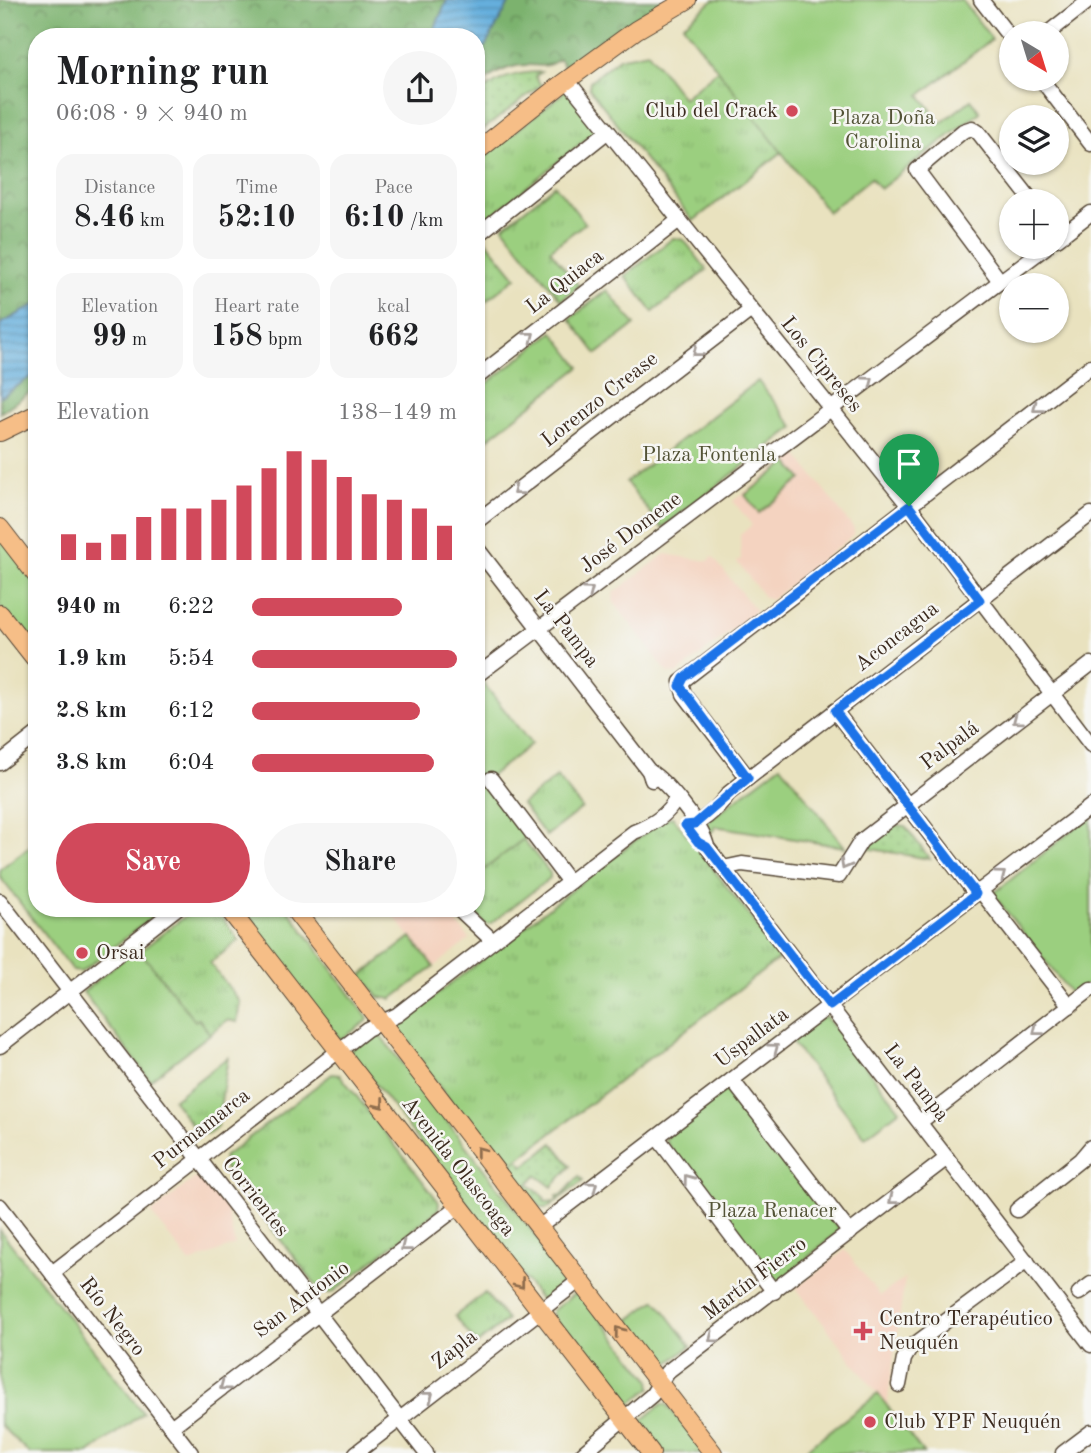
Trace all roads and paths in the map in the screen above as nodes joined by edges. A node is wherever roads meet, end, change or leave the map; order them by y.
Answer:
1 (688, 0) edge
2 (981, 0) edge
3 (1090, 0) edge
4 (1063, 21) edge
5 (999, 23) edge
6 (567, 80) junction
7 (1051, 91) edge
8 (608, 131) junction
9 (1088, 135) edge
10 (485, 145) edge
11 (1023, 189) edge
12 (1091, 213) edge
13 (679, 220) junction
14 (1069, 228) edge
15 (485, 229) edge
16 (1030, 259) edge
17 (1011, 273) edge
18 (999, 280) edge
19 (999, 282) edge
20 (751, 310) junction
21 (1091, 366) edge
22 (485, 371) edge
23 (830, 410) junction
24 (28, 418) edge
25 (0, 432) edge
26 (909, 506) junction
27 (1091, 514) edge
28 (485, 515) edge
29 (0, 528) edge
30 (485, 559) edge
31 (28, 564) edge
32 (980, 600) junction
33 (0, 614) edge
34 (540, 629) junction
35 (28, 650) edge
36 (1091, 664) edge
37 (485, 669) edge
38 (1052, 694) junction
39 (835, 711) junction
40 (28, 741) edge
41 (1091, 745) edge
42 (0, 763) edge
43 (748, 778) junction
44 (491, 779) dead end
45 (671, 803) junction
46 (907, 805) junction
47 (1091, 806) edge
48 (690, 822) junction
49 (723, 868) junction
50 (569, 882) junction
51 (978, 892) junction
52 (0, 901) edge
53 (166, 917) edge
54 (235, 917) edge
55 (300, 917) edge
56 (468, 917) edge
57 (493, 941) junction
58 (1091, 989) edge
59 (70, 992) junction
60 (830, 1006) junction
61 (1070, 1006) junction
62 (381, 1023) junction
63 (0, 1046) edge
64 (339, 1050) junction
65 (732, 1080) junction
66 (920, 1122) junction
67 (657, 1137) junction
68 (1091, 1146) edge
69 (947, 1158) junction
70 (199, 1159) junction
71 (0, 1206) edge
72 (459, 1206) junction
73 (1017, 1210) dead end
74 (539, 1227) junction
75 (850, 1233) junction
76 (1027, 1261) junction
77 (52, 1273) junction
78 (580, 1280) junction
79 (774, 1292) junction
80 (541, 1311) junction
81 (318, 1314) junction
82 (1091, 1345) edge
83 (899, 1385) dead end
84 (660, 1386) junction
85 (400, 1419) junction
86 (625, 1420) junction
87 (171, 1427) junction
88 (1091, 1432) edge
89 (191, 1453) edge
90 (356, 1453) edge
91 (426, 1453) edge
92 (583, 1453) edge
93 (651, 1453) edge
94 (713, 1453) edge
95 (1063, 1453) edge

1 - 6 main road
2 - 5 street
3 - 4 street
6 - 8 street, Los Cipreses
6 - 10 main road
7 - 9 street
8 - 13 street, Los Cipreses
8 - 15 street
11 - 18 street
12 - 14 street
13 - 20 street, Los Cipreses
22 -> 13 street, La Quiaca
16 - 17 street, José Domene
23 -> 19 street, José Domene
20 - 23 street, Los Cipreses
20 -> 28 street, Lorenzo Crease
21 -> 26 street
23 - 26 street, Los Cipreses
34 -> 23 street, José Domene
24 - 25 main road
26 - 32 street, Los Cipreses
26 - 43 street
27 - 32 street, Aconcagua
29 - 31 main road
30 - 34 street, La Pampa
32 - 38 street, Los Cipreses
32 - 39 street, Aconcagua
33 - 35 main road
34 - 37 street, José Domene
34 - 45 street, La Pampa
36 - 38 street, Palpalá
38 - 41 street, Los Cipreses
38 -> 46 street, Palpalá
39 - 43 street, Aconcagua
39 - 46 street
40 - 42 street
43 - 48 street, Aconcagua
44 - 50 street
45 - 48 street, La Pampa
45 - 50 street
46 -> 49 street, Palpalá
46 - 51 street
51 -> 47 street, Uspallata
48 - 49 street, La Pampa
49 - 60 street, La Pampa
50 - 57 street
51 - 60 street, Uspallata
51 - 61 street
52 - 59 street, Corrientes
53 - 59 street
54 - 64 main road, Avenida Olascoaga
55 - 62 main road, Avenida Olascoaga
56 - 57 street
57 - 62 street
58 - 61 street
59 - 63 street
59 - 70 street, Corrientes
65 -> 60 street, Uspallata
60 - 66 street, La Pampa
61 -> 66 street
62 - 64 street, Purmamarca
74 -> 62 main road, Avenida Olascoaga
64 - 70 street, Purmamarca
64 -> 72 main road, Avenida Olascoaga
65 - 67 street, Uspallata
65 - 75 street
66 - 69 street, La Pampa
74 -> 67 street, Uspallata
79 -> 67 street
68 - 73 street
69 -> 75 street, Martín Fierro
69 - 76 street, La Pampa
70 - 77 street, Purmamarca
70 - 81 street, Corrientes
71 - 77 street, Río Negro
72 -> 80 main road, Avenida Olascoaga
72 -> 81 street, San Antonio
74 - 78 main road, Avenida Olascoaga
75 - 79 street, Martín Fierro
76 - 82 street, La Pampa
76 - 83 street
77 - 87 street, Río Negro
78 - 80 street, Zapla
84 -> 78 main road, Avenida Olascoaga
79 -> 84 street, Martín Fierro
85 -> 80 street, Zapla
80 - 86 main road, Avenida Olascoaga
81 - 85 street, Corrientes
81 -> 87 street, San Antonio
84 - 86 street, Martín Fierro
84 - 94 main road, Avenida Olascoaga
85 - 90 street, Zapla
85 - 91 street, Corrientes
86 - 92 street, Martín Fierro
86 - 93 main road, Avenida Olascoaga
87 - 89 street, Río Negro
88 - 95 street

